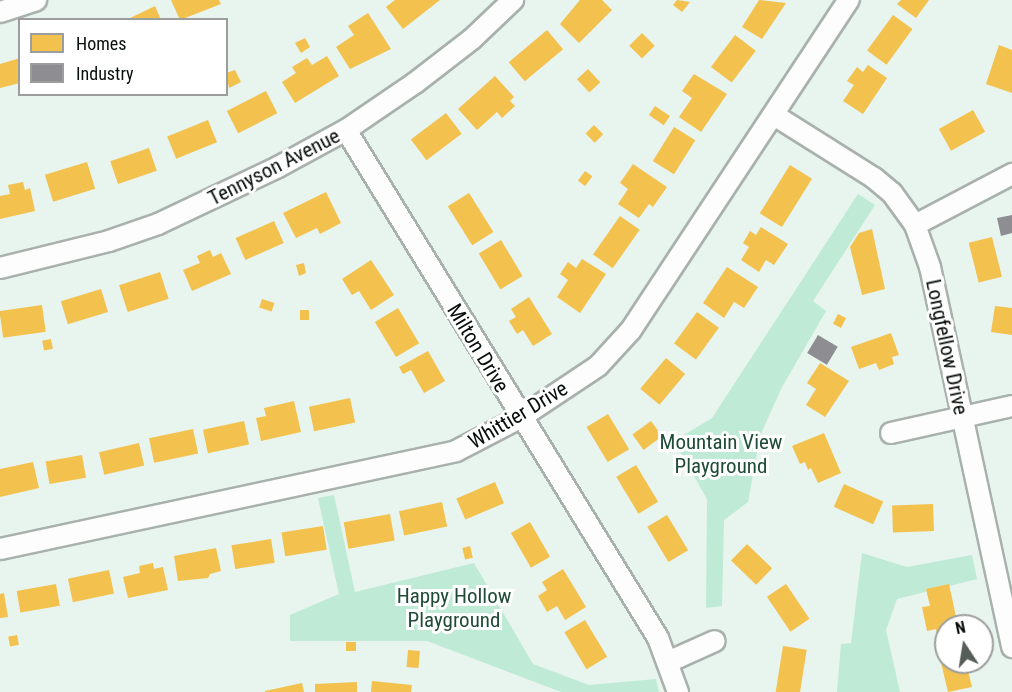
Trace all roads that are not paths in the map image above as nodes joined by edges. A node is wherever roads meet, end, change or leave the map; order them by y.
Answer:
1 (36, 0) edge
2 (513, 0) edge
3 (849, 0) edge
4 (0, 12) edge
5 (774, 115) junction
6 (346, 130) junction
7 (1012, 174) edge
8 (915, 225) junction
9 (0, 268) edge
10 (1012, 406) edge
11 (963, 417) junction
12 (520, 418) junction
13 (891, 433) dead end
14 (0, 549) edge
15 (715, 641) dead end
16 (1012, 648) edge
17 (668, 662) junction
18 (678, 692) edge

1 - 4 street
2 - 6 street, Tennyson Avenue
3 - 5 street, Whittier Drive
5 - 8 street, Longfellow Drive
5 - 12 street, Whittier Drive
6 - 9 street, Tennyson Avenue
6 - 12 street, Milton Drive
7 - 8 street
8 - 11 street, Longfellow Drive
10 - 11 street
11 - 13 street
11 - 16 street, Longfellow Drive
12 - 14 street, Whittier Drive
12 - 17 street, Milton Drive
15 - 17 street
17 - 18 street, Milton Drive

